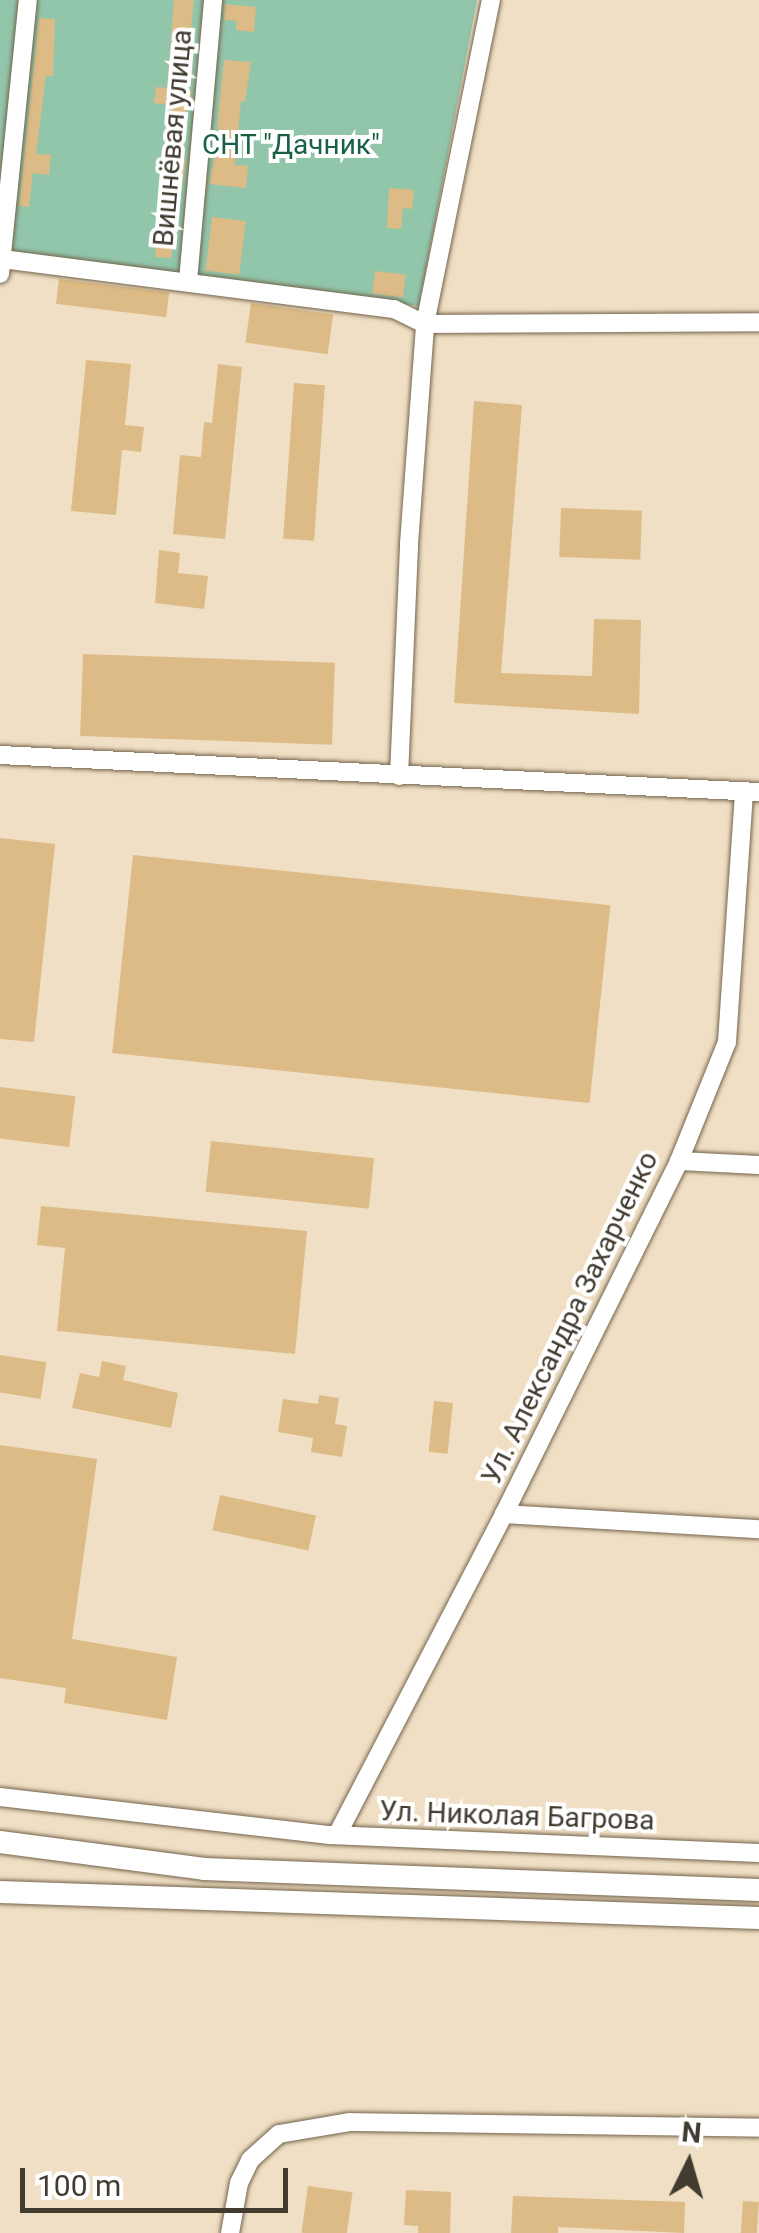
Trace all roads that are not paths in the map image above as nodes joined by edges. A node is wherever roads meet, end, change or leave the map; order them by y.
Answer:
1 (28, 0) edge
2 (213, 0) edge
3 (491, 0) edge
4 (1, 266) edge
5 (188, 280) junction
6 (759, 322) edge
7 (425, 324) junction
8 (0, 755) edge
9 (399, 776) junction
10 (751, 792) edge
11 (679, 1161) junction
12 (759, 1165) edge
13 (504, 1514) junction
14 (759, 1529) edge
15 (0, 1797) edge
16 (337, 1836) junction
17 (0, 1842) edge
18 (759, 1853) edge
19 (759, 1890) edge
20 (0, 1892) edge
21 (759, 1918) edge
22 (759, 2128) edge
23 (230, 2233) edge

1 - 4 street
2 - 5 street, Вишнёвая улица
3 - 7 street
4 - 5 street
5 - 7 street
6 - 7 street
7 - 9 street
8 - 9 street
9 - 10 street
10 - 11 street, Ул. Александра Захарченко
11 - 12 street
11 - 13 street, Ул. Александра Захарченко
13 - 14 street
13 - 16 street, Ул. Александра Захарченко
15 - 16 street, Ул. Николая Багрова
16 - 18 street, Ул. Николая Багрова
17 - 19 main road
20 - 21 main road
22 - 23 street

